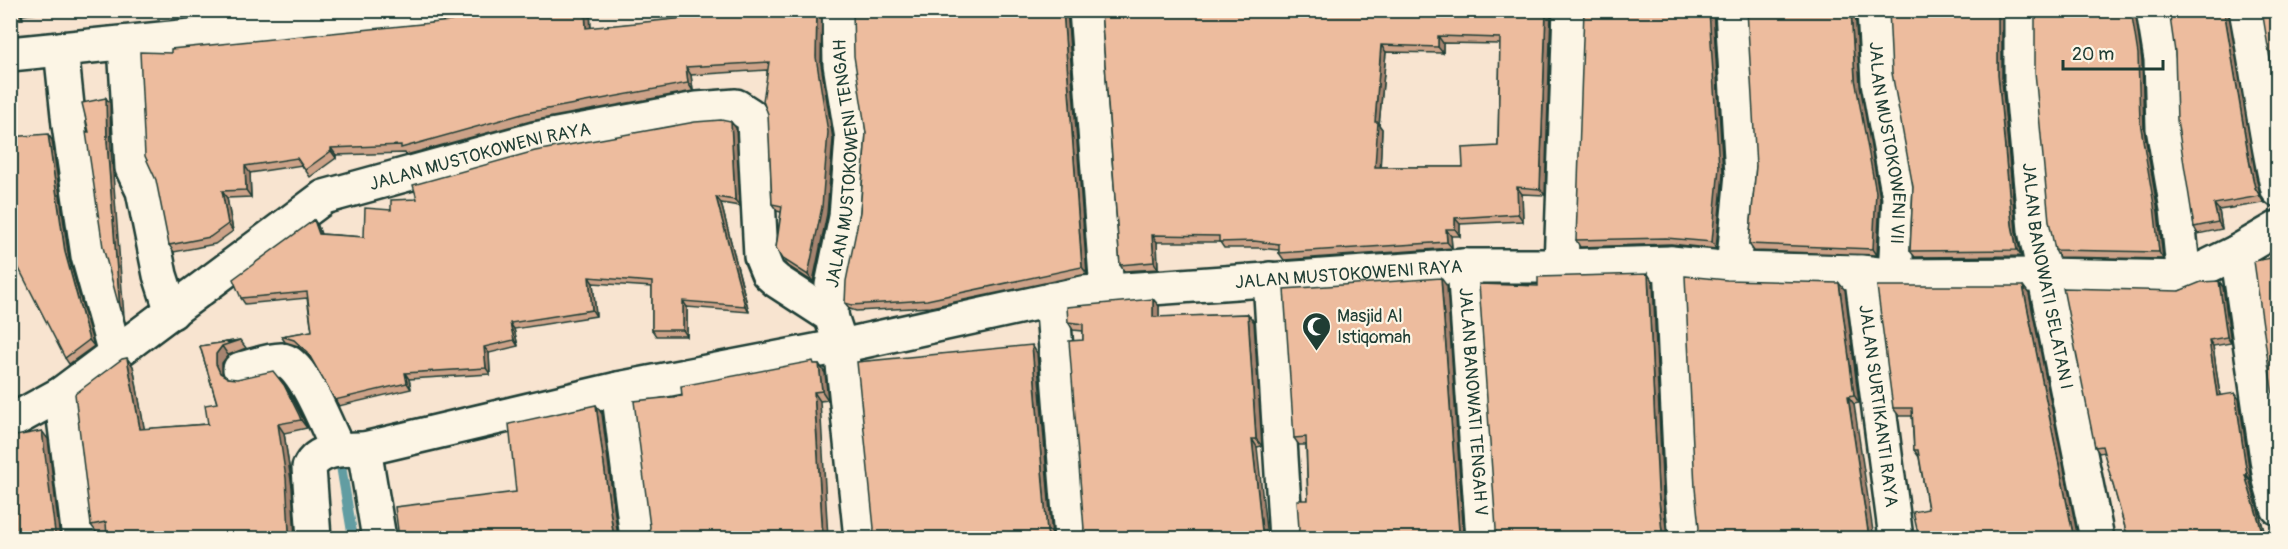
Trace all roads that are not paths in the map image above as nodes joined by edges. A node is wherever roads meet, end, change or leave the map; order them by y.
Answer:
1 (454, 10) edge
2 (839, 10) edge
3 (1086, 10) edge
4 (1570, 10) edge
5 (1732, 10) edge
6 (1874, 10) edge
7 (2021, 10) edge
8 (2153, 10) edge
9 (2246, 10) edge
10 (125, 43) junction
11 (62, 50) junction
12 (10, 54) edge
13 (2277, 190) edge
14 (2277, 228) edge
15 (2237, 252) junction
16 (1671, 263) junction
17 (1464, 266) junction
18 (1561, 266) junction
19 (1733, 269) junction
20 (1861, 272) junction
21 (2044, 275) junction
22 (1895, 276) junction
23 (2184, 278) junction
24 (1270, 279) junction
25 (1107, 291) junction
26 (1052, 299) junction
27 (172, 312) junction
28 (836, 331) junction
29 (115, 353) junction
30 (240, 369) dead end
31 (618, 389) junction
32 (61, 394) junction
33 (10, 422) edge
34 (341, 451) junction
35 (2277, 508) edge
36 (79, 538) edge
37 (314, 538) edge
38 (379, 538) edge
39 (637, 538) edge
40 (861, 538) edge
41 (1071, 538) edge
42 (1286, 538) edge
43 (1484, 538) edge
44 (1686, 538) edge
45 (1896, 538) edge
46 (2097, 538) edge

1 - 10 street
2 - 28 street, JALAN MUSTOKOWENI TENGAH
3 - 25 street
4 - 18 street
5 - 19 street
6 - 22 street, JALAN MUSTOKOWENI VII
7 - 21 street, JALAN BANOWATI SELATAN I
8 - 23 street
9 - 13 street
10 - 11 street
10 - 27 street
11 - 12 street
11 - 29 street
14 - 15 street
15 - 23 street
15 - 35 street
16 - 18 street, JALAN MUSTOKOWENI RAYA
16 - 19 street, JALAN MUSTOKOWENI RAYA
16 - 44 street
17 - 18 street, JALAN MUSTOKOWENI RAYA
17 - 24 street, JALAN MUSTOKOWENI RAYA
17 - 43 street, JALAN BANOWATI TENGAH V
19 - 20 street, JALAN MUSTOKOWENI RAYA
20 - 22 street, JALAN MUSTOKOWENI RAYA
20 - 45 street, JALAN SURTIKANTI RAYA
21 - 22 street, JALAN MUSTOKOWENI RAYA
21 - 23 street, JALAN MUSTOKOWENI RAYA
21 - 46 street, JALAN BANOWATI SELATAN I
24 - 25 street, JALAN MUSTOKOWENI RAYA
24 - 42 street
25 - 26 street, JALAN MUSTOKOWENI RAYA
26 - 28 street, JALAN MUSTOKOWENI RAYA
26 - 41 street
27 - 28 street, JALAN MUSTOKOWENI RAYA
27 - 29 street, JALAN MUSTOKOWENI RAYA
28 - 31 street, JALAN MUSTOKOWENI RAYA
28 - 40 street, JALAN MUSTOKOWENI TENGAH
29 - 32 street, JALAN MUSTOKOWENI RAYA
30 - 34 street
31 - 34 street, JALAN MUSTOKOWENI RAYA
31 - 39 street
32 - 33 street, JALAN MUSTOKOWENI RAYA
32 - 36 street
34 - 37 street
34 - 38 street

